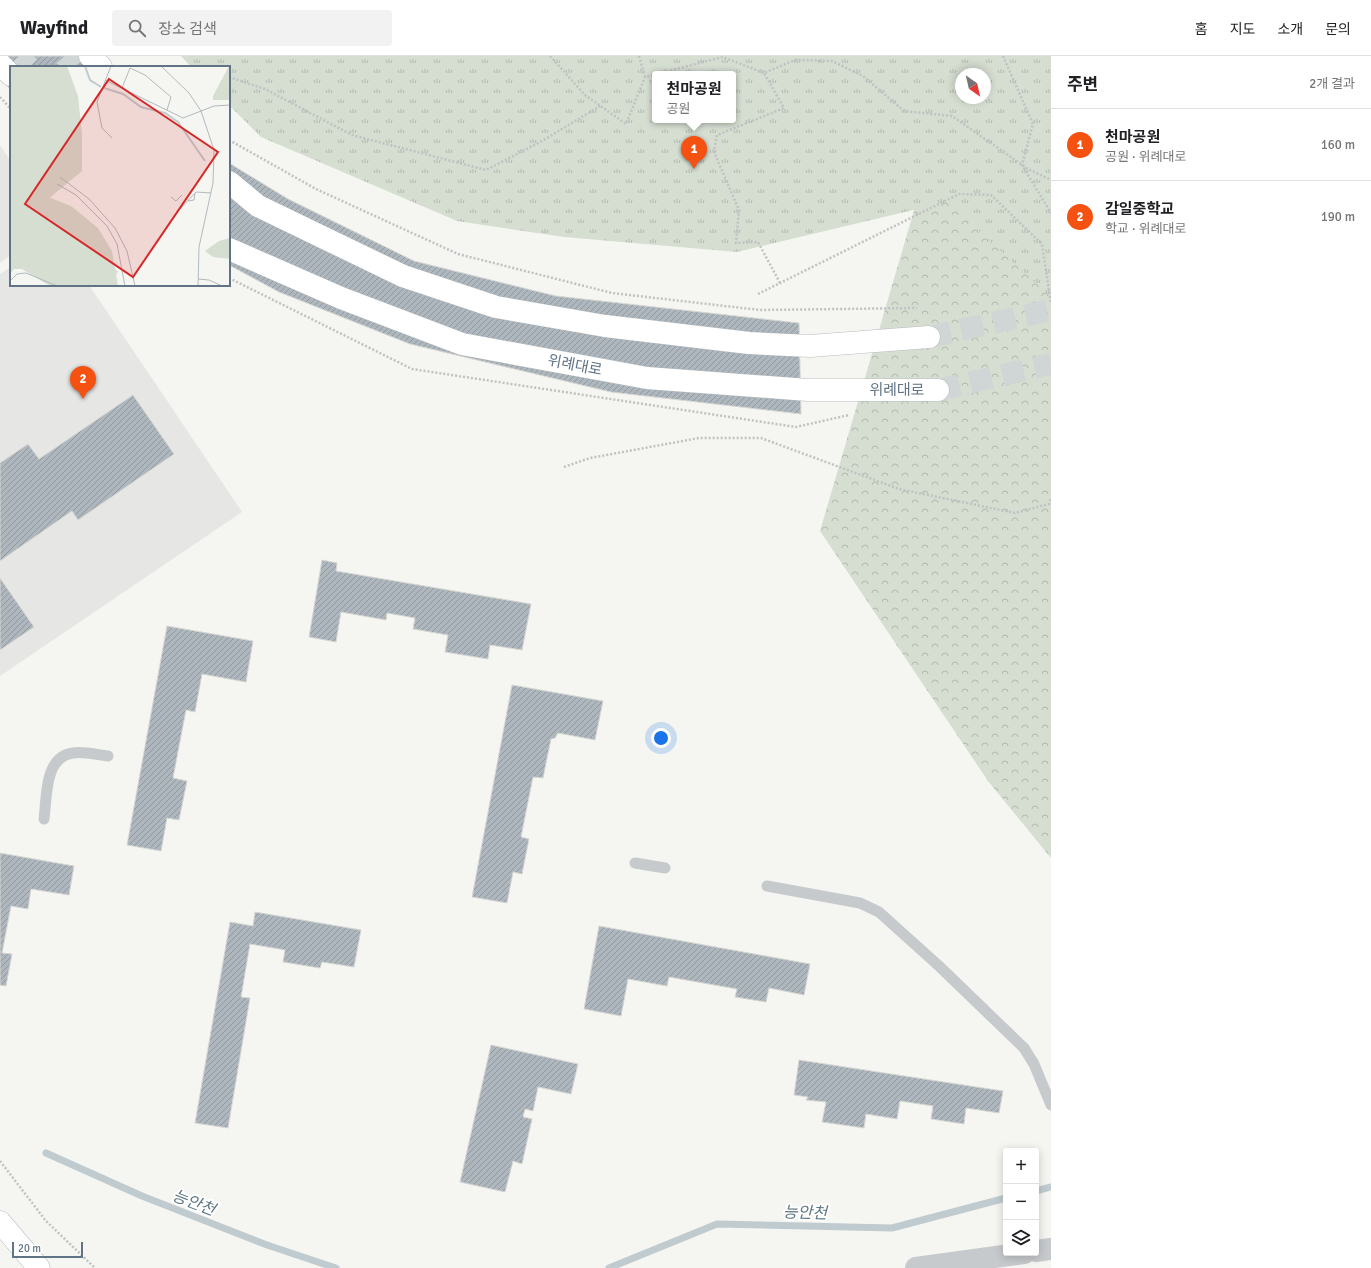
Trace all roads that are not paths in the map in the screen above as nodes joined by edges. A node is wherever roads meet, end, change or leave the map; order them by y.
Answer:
1 (90, 56) edge
2 (0, 64) edge
3 (100, 66) edge
4 (10, 74) edge
5 (230, 183) edge
6 (230, 250) edge
7 (929, 337) tunnel mouth
8 (938, 390) tunnel mouth
9 (108, 756) dead end
10 (44, 819) dead end
11 (635, 862) dead end
12 (666, 868) dead end
13 (767, 886) dead end
14 (1051, 1106) edge
15 (0, 1222) edge
16 (1051, 1249) edge
17 (1039, 1251) edge
18 (1003, 1256) edge
19 (926, 1267) edge
20 (39, 1268) edge

1 - 3 main road
2 - 4 main road
5 - 7 main road
6 - 8 main road, 위례대로
9 - 10 lane
11 - 12 lane
13 - 14 lane
15 - 20 main road
16 - 17 street
18 - 19 street

